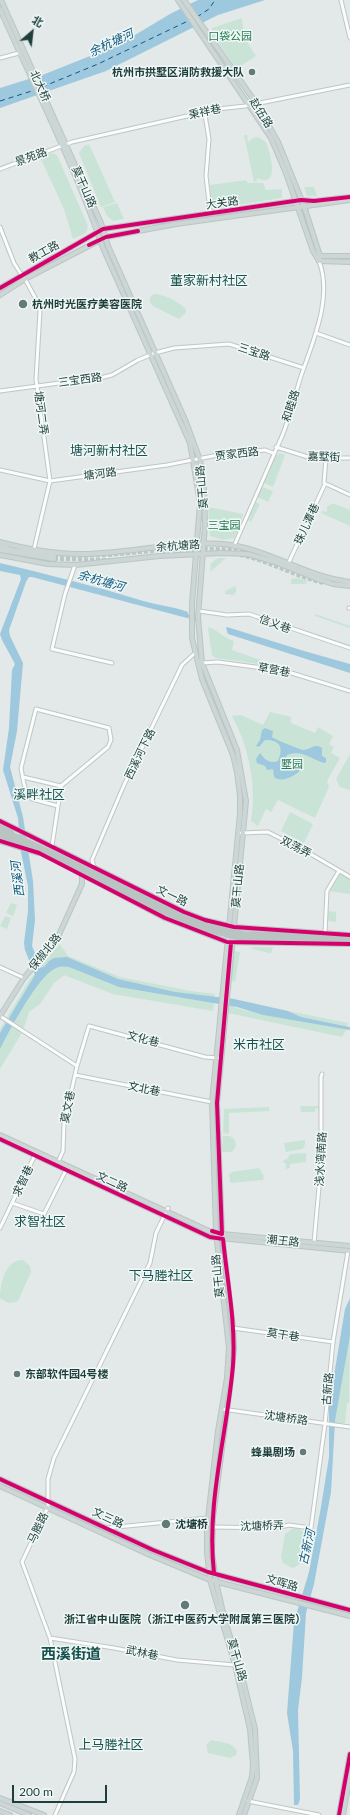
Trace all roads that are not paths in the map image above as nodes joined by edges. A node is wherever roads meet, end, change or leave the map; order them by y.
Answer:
1 (1, 0) edge
2 (178, 0) edge
3 (184, 0) edge
4 (341, 0) edge
5 (0, 9) edge
6 (205, 35) junction
7 (350, 38) edge
8 (19, 53) junction
9 (0, 58) edge
10 (28, 66) junction
11 (350, 84) edge
12 (256, 104) junction
13 (250, 105) junction
14 (49, 106) joint
15 (44, 108) joint
16 (204, 115) dead end
17 (64, 146) junction
18 (0, 169) edge
19 (350, 197) edge
20 (350, 200) edge
21 (299, 201) junction
22 (318, 202) junction
23 (298, 206) junction
24 (304, 206) junction
25 (210, 210) dead end
26 (0, 227) edge
27 (103, 229) junction
28 (97, 233) junction
29 (106, 237) junction
30 (100, 239) junction
31 (320, 256) junction
32 (350, 256) edge
33 (319, 261) junction
34 (350, 262) edge
35 (22, 274) junction
36 (25, 280) junction
37 (0, 288) edge
38 (0, 295) edge
39 (316, 333) junction
40 (350, 345) edge
41 (153, 354) junction
42 (304, 368) junction
43 (37, 386) junction
44 (0, 391) edge
45 (276, 447) junction
46 (274, 452) junction
47 (326, 458) junction
48 (350, 458) edge
49 (194, 460) junction
50 (200, 460) junction
51 (0, 470) edge
52 (50, 481) junction
53 (325, 484) junction
54 (350, 495) edge
55 (0, 542) edge
56 (204, 543) junction
57 (197, 544) junction
58 (0, 546) edge
59 (234, 546) junction
60 (34, 549) junction
61 (0, 550) edge
62 (196, 554) junction
63 (204, 554) junction
64 (0, 555) edge
65 (288, 564) junction
66 (75, 565) junction
67 (350, 582) edge
68 (350, 586) edge
69 (199, 611) junction
70 (350, 648) edge
71 (195, 653) junction
72 (202, 663) junction
73 (112, 664) dead end
74 (197, 664) junction
75 (350, 691) edge
76 (23, 777) junction
77 (61, 786) junction
78 (58, 806) junction
79 (0, 821) edge
80 (0, 824) edge
81 (0, 828) edge
82 (237, 832) junction
83 (243, 833) junction
84 (0, 835) edge
85 (14, 835) junction
86 (0, 841) edge
87 (13, 842) junction
88 (52, 846) junction
89 (30, 849) junction
90 (92, 860) junction
91 (85, 862) junction
92 (94, 867) junction
93 (339, 871) junction
94 (82, 874) junction
95 (350, 877) edge
96 (90, 878) junction
97 (106, 881) junction
98 (82, 884) junction
99 (205, 920) junction
100 (229, 926) junction
101 (234, 928) junction
102 (198, 932) junction
103 (325, 933) junction
104 (350, 936) edge
105 (350, 941) edge
106 (229, 942) junction
107 (350, 944) edge
108 (0, 967) edge
109 (24, 978) junction
110 (0, 1016) edge
111 (81, 1048) joint
112 (218, 1058) junction
113 (77, 1066) junction
114 (322, 1074) dead end
115 (75, 1075) junction
116 (212, 1102) junction
117 (0, 1135) edge
118 (0, 1139) edge
119 (35, 1155) junction
120 (57, 1164) junction
121 (66, 1170) junction
122 (12, 1203) junction
123 (166, 1212) junction
124 (0, 1228) edge
125 (216, 1235) junction
126 (222, 1236) junction
127 (314, 1244) junction
128 (350, 1250) edge
129 (233, 1328) junction
130 (333, 1342) junction
131 (224, 1410) junction
132 (326, 1424) junction
133 (350, 1426) edge
134 (0, 1479) edge
135 (0, 1486) edge
136 (49, 1500) junction
137 (48, 1507) junction
138 (208, 1518) junction
139 (212, 1527) junction
140 (106, 1528) junction
141 (311, 1528) joint
142 (208, 1572) junction
143 (214, 1573) junction
144 (210, 1580) junction
145 (216, 1582) junction
146 (350, 1610) edge
147 (350, 1616) edge
148 (50, 1638) junction
149 (234, 1665) junction
150 (350, 1754) edge
151 (350, 1775) edge
152 (0, 1798) edge
153 (248, 1801) junction
154 (0, 1803) edge
155 (0, 1811) edge
156 (10, 1815) edge
157 (29, 1815) edge
158 (44, 1815) edge
159 (55, 1815) edge
160 (239, 1815) edge
161 (244, 1815) edge
162 (319, 1815) edge
163 (338, 1815) edge
164 (343, 1815) edge

1 - 10 main road
2 - 6 main road
3 - 6 main road
4 - 7 street
5 - 8 main road
6 - 12 main road, 赵伍路
6 - 13 main road, 赵伍路
8 - 9 street
8 - 10 main road
10 - 14 main road, 北大桥
10 - 15 main road, 北大桥
11 - 12 street, 秉祥巷
12 - 13 street, 秉祥巷
12 - 21 main road, 赵伍路
13 - 17 street, 秉祥巷
13 - 21 main road, 赵伍路
14 - 17 main road, 莫干山路
15 - 17 main road, 莫干山路
16 - 25 street
17 - 18 street, 景苑路
17 - 27 main road, 莫干山路
17 - 28 main road, 莫干山路
19 - 22 main road, 大关路
20 - 22 main road, 大关路
21 - 22 main road, 大关路
21 - 23 main road, 和睦路
21 - 24 main road, 和睦路
21 - 27 main road, 大关路
22 - 24 main road, 大关路
23 - 24 main road, 大关路
23 - 29 main road, 大关路
23 - 33 main road, 和睦路
24 - 31 main road, 和睦路
26 - 35 street
27 - 28 main road, 大关路
27 - 29 main road, 莫干山路
28 - 30 main road, 莫干山路
28 - 35 main road, 教工路
29 - 30 main road, 大关路
29 - 41 main road, 莫干山路
30 - 36 main road, 教工路
30 - 41 main road, 莫干山路
31 - 32 main road
31 - 33 main road, 和睦路
33 - 34 main road
33 - 39 street, 和睦路
35 - 37 main road, 教工路
36 - 38 main road, 教工路
36 - 43 street, 塘河二弄
39 - 40 street
39 - 42 street, 和睦路
41 - 42 street, 三宝路
41 - 43 street, 三宝西路
41 - 49 main road, 莫干山路
41 - 50 main road, 莫干山路
42 - 45 street, 和睦路
43 - 44 street, 三宝西路
43 - 52 street, 塘河二弄
45 - 46 street, 和睦路
45 - 47 street, 嘉墅街
46 - 50 street, 贾家西路
46 - 59 street, 和睦路
47 - 48 street, 嘉墅街
47 - 53 street
49 - 50 street, 塘河路
49 - 52 street, 塘河路
49 - 57 main road, 莫干山路
50 - 56 main road, 莫干山路
51 - 52 street, 塘河路
52 - 60 street, 塘河二弄
53 - 54 street
53 - 65 street, 珠儿潭巷
55 - 60 main road, 余杭塘路
56 - 57 main road, 余杭塘路
56 - 59 main road, 余杭塘路
56 - 63 main road, 莫干山路
57 - 60 main road, 余杭塘路
57 - 62 main road, 莫干山路
58 - 61 main road
59 - 65 main road, 余杭塘路
62 - 63 main road, 余杭塘路
62 - 66 main road, 余杭塘路
62 - 71 main road, 莫干山路
63 - 68 main road, 余杭塘路
63 - 69 main road, 莫干山路
64 - 66 main road, 余杭塘路
65 - 67 main road, 余杭塘路
66 - 73 street
69 - 70 street, 信义巷
69 - 72 main road, 莫干山路
71 - 74 main road, 莫干山路
71 - 90 street, 西溪河下路
72 - 74 street, 草营巷
72 - 75 street, 草营巷
72 - 83 main road, 莫干山路
74 - 82 main road, 莫干山路
76 - 77 street
76 - 77 street
76 - 78 street
77 - 78 street
78 - 88 street
79 - 88 main road, 文一路
80 - 85 highway
81 - 85 highway
82 - 83 street, 双荡弄
82 - 100 main road, 莫干山路
83 - 93 street, 双荡弄
83 - 101 main road, 莫干山路
84 - 87 highway
85 - 97 highway
86 - 87 main road
87 - 89 highway
88 - 91 main road, 文一路
89 - 94 main road, 文一路
89 - 97 highway
90 - 91 street
90 - 92 street
91 - 92 main road, 文一路
92 - 99 main road, 文一路
93 - 95 street, 双荡弄
93 - 103 street
94 - 96 main road, 文一路
94 - 98 main road, 保俶北路
96 - 98 main road, 保俶北路
96 - 102 main road, 文一路
97 - 104 highway, bridge
97 - 105 highway, bridge
98 - 109 main road, 保俶北路
99 - 100 main road, 文一路
99 - 102 main road
100 - 101 main road, 文一路
100 - 106 main road, 莫干山路
101 - 103 main road, 文一路
101 - 106 main road, 莫干山路
102 - 106 main road, 文一路
103 - 104 main road, 文一路
106 - 107 main road, 文一路
106 - 112 main road, 莫干山路
108 - 109 street
109 - 110 main road, 保俶北路
110 - 113 street
111 - 112 street, 文化巷
111 - 113 street, 莫文巷
112 - 116 main road, 莫干山路
112 - 126 main road, 莫干山路
113 - 115 street, 莫文巷
114 - 127 street, 浅水湾南路
115 - 116 street, 文北巷
115 - 120 street, 莫文巷
116 - 125 main road, 莫干山路
117 - 120 main road, 文二路
118 - 119 main road, 文二路
119 - 120 main road, 文二路
119 - 122 street, 求智巷
120 - 121 main road, 文二路
120 - 123 main road, 文二路
121 - 122 street
121 - 123 main road, 文二路
122 - 124 street, 求智巷
123 - 125 main road, 文二路
123 - 136 street, 马塍路
125 - 126 main road, 潮王路
125 - 131 main road, 莫干山路
126 - 127 main road, 潮王路
126 - 128 main road, 潮王路
126 - 129 main road, 莫干山路
127 - 128 main road, 潮王路
128 - 130 street, 古新路
129 - 130 street, 莫干巷
129 - 131 main road, 莫干山路
130 - 132 street, 古新路
131 - 132 street, 沈塘桥路
131 - 138 main road, 莫干山路
131 - 139 main road, 莫干山路
132 - 133 street, 沈塘桥路
132 - 141 street, 古新路
134 - 136 main road, 文三路
135 - 137 main road, 文三路
136 - 137 street, 马塍路
136 - 140 main road, 文三路
137 - 144 main road, 文三路
137 - 148 street, 马塍路
138 - 140 street
138 - 142 main road, 莫干山路
139 - 141 street, 沈塘桥弄
139 - 143 main road, 莫干山路
140 - 142 main road, 文三路
142 - 143 main road, 文晖路
142 - 144 main road, 莫干山路
143 - 145 main road, 莫干山路
143 - 146 main road, 文晖路
144 - 145 main road, 文晖路
144 - 149 main road, 莫干山路
145 - 147 main road, 文晖路
145 - 153 main road, 莫干山路
148 - 149 street, 武林巷
148 - 159 street, 马塍路
149 - 153 main road, 莫干山路
150 - 163 main road
151 - 164 main road
152 - 158 main road
153 - 160 main road, 莫干山路
153 - 161 main road, 莫干山路
153 - 162 street
154 - 157 main road
155 - 156 main road

